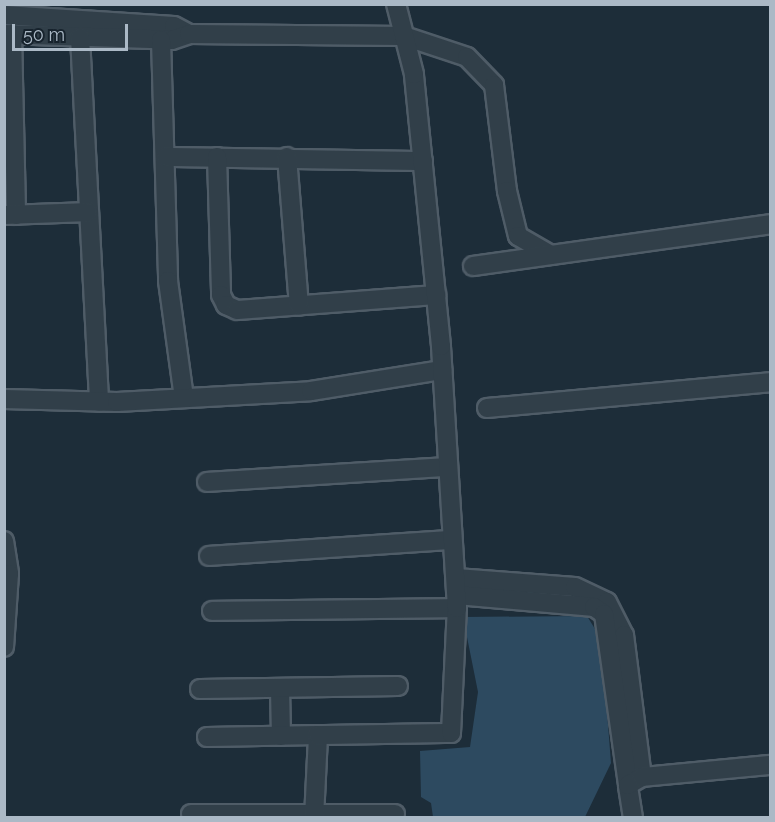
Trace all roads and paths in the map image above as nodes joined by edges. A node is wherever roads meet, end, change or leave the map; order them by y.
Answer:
1 (396, 4) edge
2 (4, 15) edge
3 (8, 34) edge
4 (189, 34) junction
5 (404, 36) junction
6 (80, 37) junction
7 (160, 40) junction
8 (166, 156) junction
9 (287, 157) junction
10 (217, 158) junction
11 (423, 161) junction
12 (87, 212) junction
13 (10, 215) edge
14 (771, 224) edge
15 (551, 255) junction
16 (473, 266) dead end
17 (436, 295) junction
18 (299, 306) junction
19 (442, 370) junction
20 (771, 382) edge
21 (184, 398) junction
22 (4, 399) edge
23 (99, 402) junction
24 (487, 408) dead end
25 (447, 467) junction
26 (207, 482) dead end
27 (451, 540) junction
28 (4, 541) edge
29 (209, 556) dead end
30 (7, 574) edge
31 (457, 594) junction
32 (212, 611) dead end
33 (4, 647) edge
34 (398, 686) dead end
35 (280, 688) junction
36 (200, 689) dead end
37 (318, 735) junction
38 (281, 736) junction
39 (207, 737) dead end
40 (771, 765) edge
41 (635, 781) junction
42 (191, 814) dead end
43 (394, 814) dead end
44 (314, 816) edge
45 (633, 818) edge

1 - 5 street
2 - 4 street
3 - 6 street
3 - 13 street
4 - 5 street
4 - 7 street
5 - 11 street
5 - 15 street
6 - 7 street
6 - 12 street
7 - 8 street
8 - 10 street
8 - 21 street
9 - 10 street
9 - 11 street
9 - 18 street
10 - 18 street
11 - 17 street
12 - 13 street
12 - 23 street
14 - 15 street
15 - 16 street
17 - 18 street
17 - 19 street
19 - 21 street
19 - 25 street
20 - 24 street
21 - 23 street
22 - 23 street
25 - 26 street
25 - 27 street
27 - 29 street
27 - 31 street
28 - 30 street
30 - 33 street
31 - 32 street
31 - 37 street
31 - 41 street
34 - 35 street
35 - 36 street
35 - 38 street
37 - 38 street
37 - 44 street
38 - 39 street
40 - 41 street
41 - 45 street
42 - 44 street
43 - 44 street

